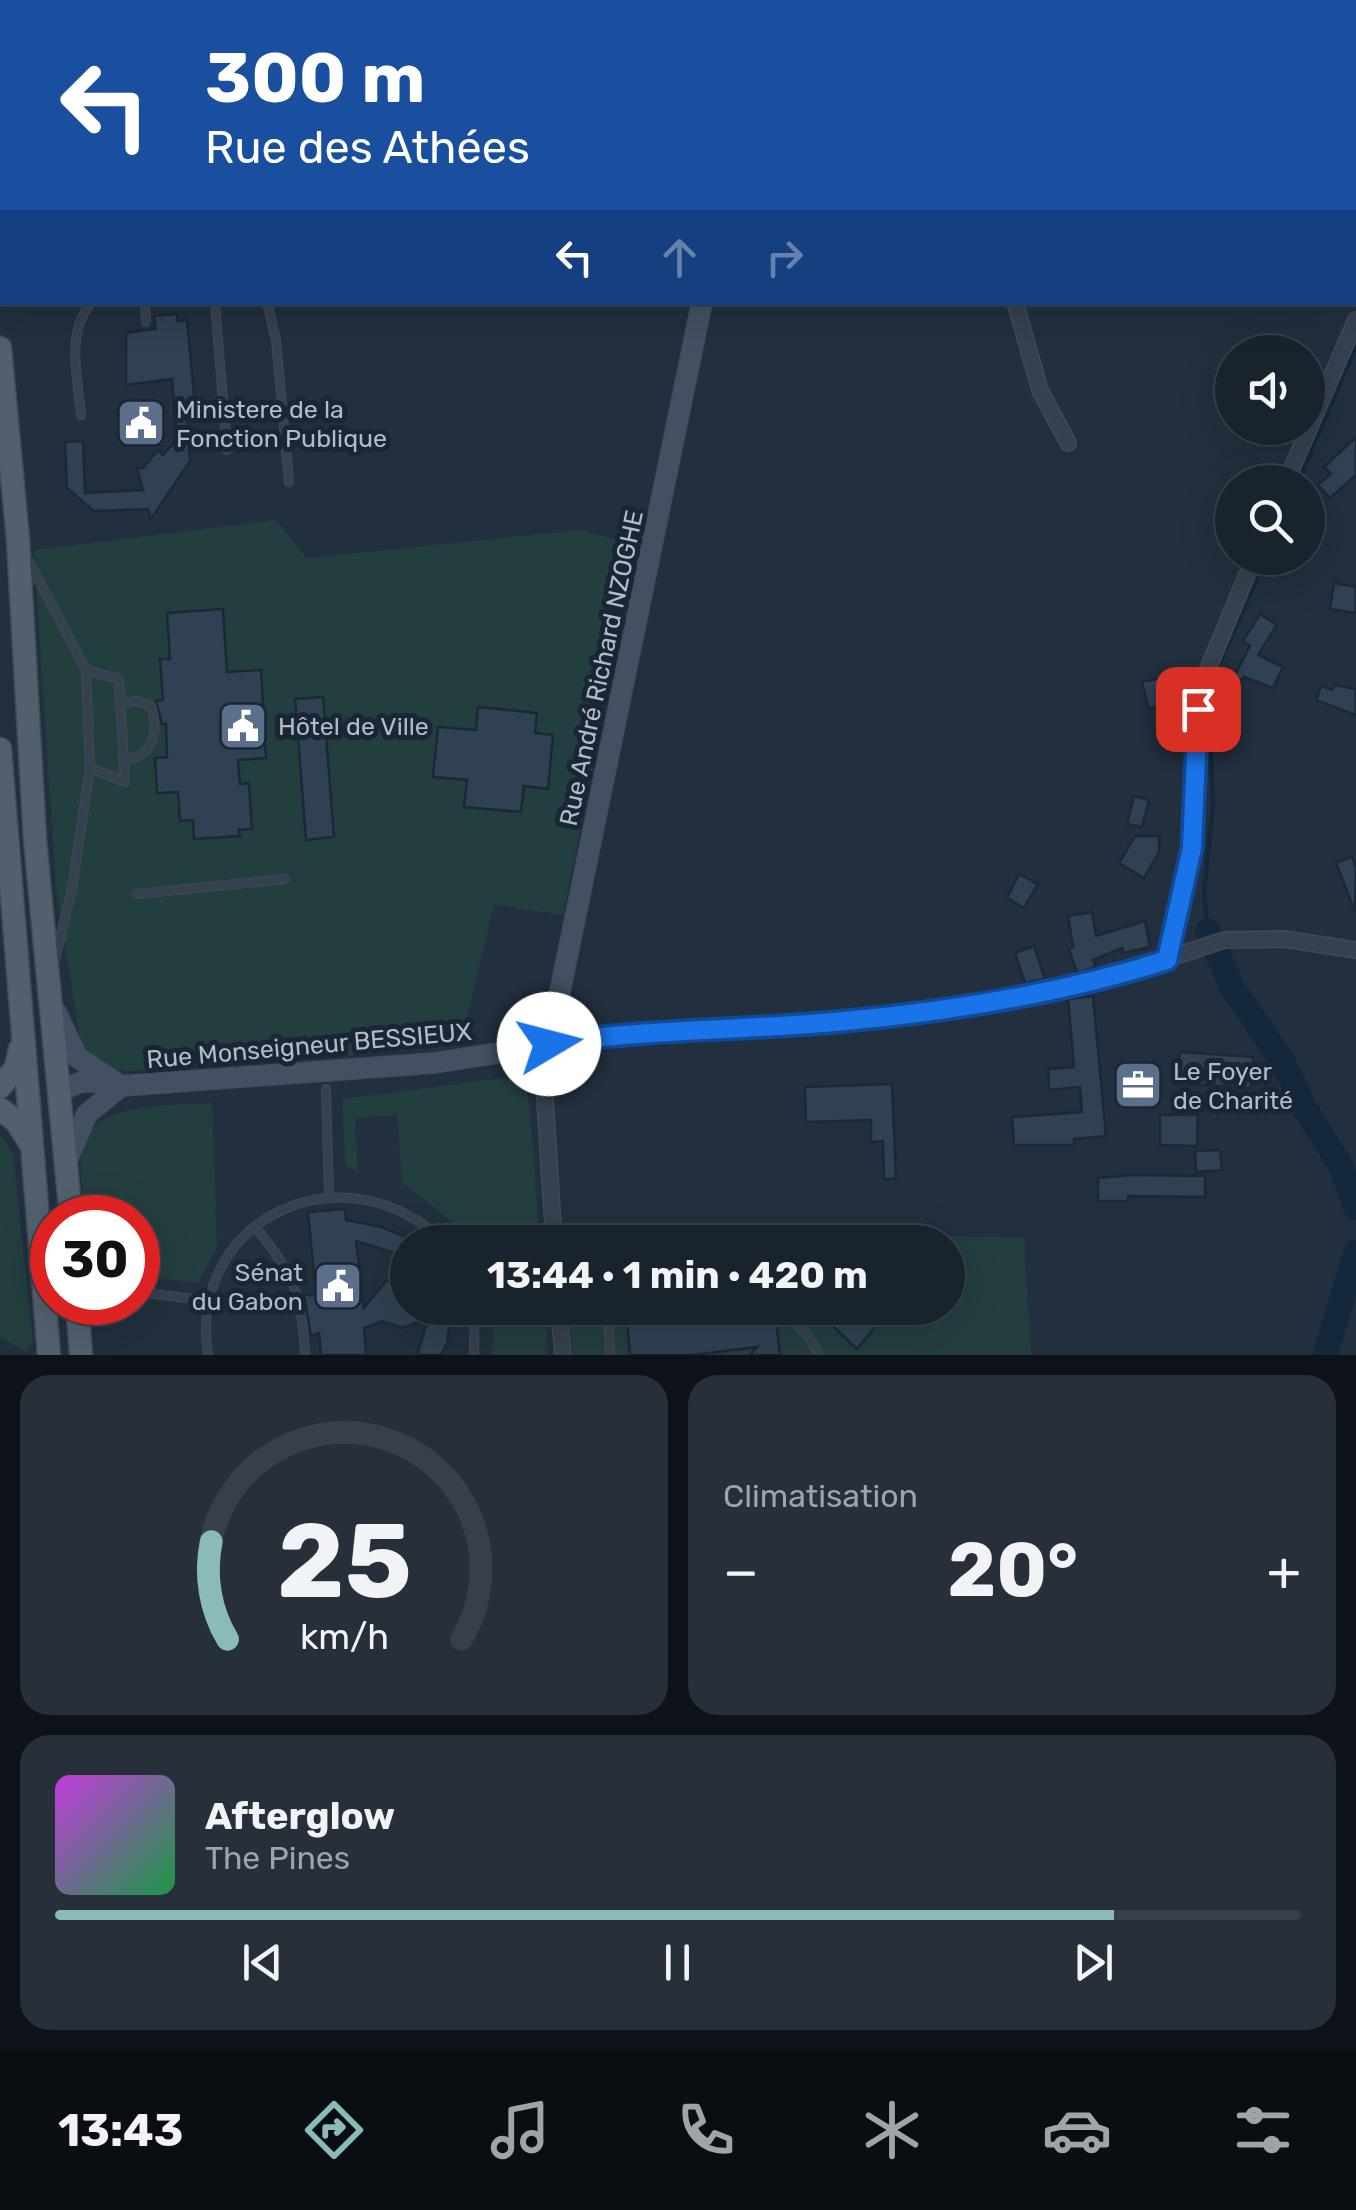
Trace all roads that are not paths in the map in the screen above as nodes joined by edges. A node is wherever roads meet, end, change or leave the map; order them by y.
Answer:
1 (90, 305) edge
2 (144, 305) edge
3 (215, 305) edge
4 (267, 305) edge
5 (701, 305) edge
6 (1016, 305) edge
7 (1356, 320) edge
8 (146, 322) dead end
9 (0, 348) edge
10 (82, 416) dead end
11 (1068, 444) dead end
12 (227, 450) dead end
13 (1293, 465) edge
14 (289, 482) dead end
15 (18, 540) junction
16 (1247, 575) edge
17 (86, 670) junction
18 (120, 703) junction
19 (0, 748) edge
20 (123, 760) junction
21 (90, 768) junction
22 (2, 795) edge
23 (35, 840) junction
24 (6, 842) junction
25 (285, 879) dead end
26 (137, 894) dead end
27 (8, 896) edge
28 (1356, 950) edge
29 (1167, 960) junction
30 (51, 990) junction
31 (24, 1031) junction
32 (549, 1044) junction
33 (119, 1086) junction
34 (0, 1087) edge
35 (326, 1088) dead end
36 (60, 1091) junction
37 (0, 1109) edge
38 (34, 1150) junction
39 (67, 1168) junction
40 (37, 1195) edge
41 (48, 1195) edge
42 (69, 1195) edge
43 (329, 1196) junction
44 (426, 1225) edge
45 (553, 1225) edge
46 (255, 1227) junction
47 (160, 1295) edge
48 (210, 1301) junction
49 (46, 1325) edge
50 (79, 1325) edge
51 (475, 1325) edge
52 (561, 1325) edge
53 (609, 1325) edge
54 (797, 1325) edge
55 (48, 1355) edge
56 (81, 1355) edge
57 (208, 1355) edge
58 (304, 1355) edge
59 (474, 1355) edge
60 (563, 1355) edge
61 (610, 1355) edge
62 (819, 1355) edge

1 - 10 lane
2 - 8 lane
3 - 12 lane
4 - 14 lane
5 - 32 street, Rue André Richard NZOGHE
6 - 11 street
7 - 13 street
9 - 15 main road
15 - 17 lane
15 - 23 main road
16 - 29 street
17 - 18 lane
17 - 21 lane
18 - 20 lane
18 - 20 lane
19 - 22 main road
20 - 21 lane
21 - 30 lane
22 - 24 main road
23 - 24 main road
23 - 30 main road
24 - 27 main road
25 - 26 lane
27 - 31 main road
27 - 36 main road
28 - 29 street, Rue Monseigneur BESSIEUX
29 - 32 street, Rue Monseigneur BESSIEUX
30 - 33 street
30 - 36 main road
31 - 34 main road
31 - 38 main road
32 - 33 street, Rue Monseigneur BESSIEUX
32 - 45 street
33 - 36 street, Rue Monseigneur BESSIEUX
33 - 39 street
35 - 43 lane
36 - 39 main road
36 - 41 main road
37 - 38 main road
38 - 40 main road
39 - 42 main road
43 - 44 lane
43 - 46 lane
46 - 48 lane
46 - 58 lane
47 - 48 lane
48 - 57 lane
49 - 55 main road
50 - 56 main road
51 - 59 lane
52 - 60 street
53 - 61 lane
54 - 62 lane

